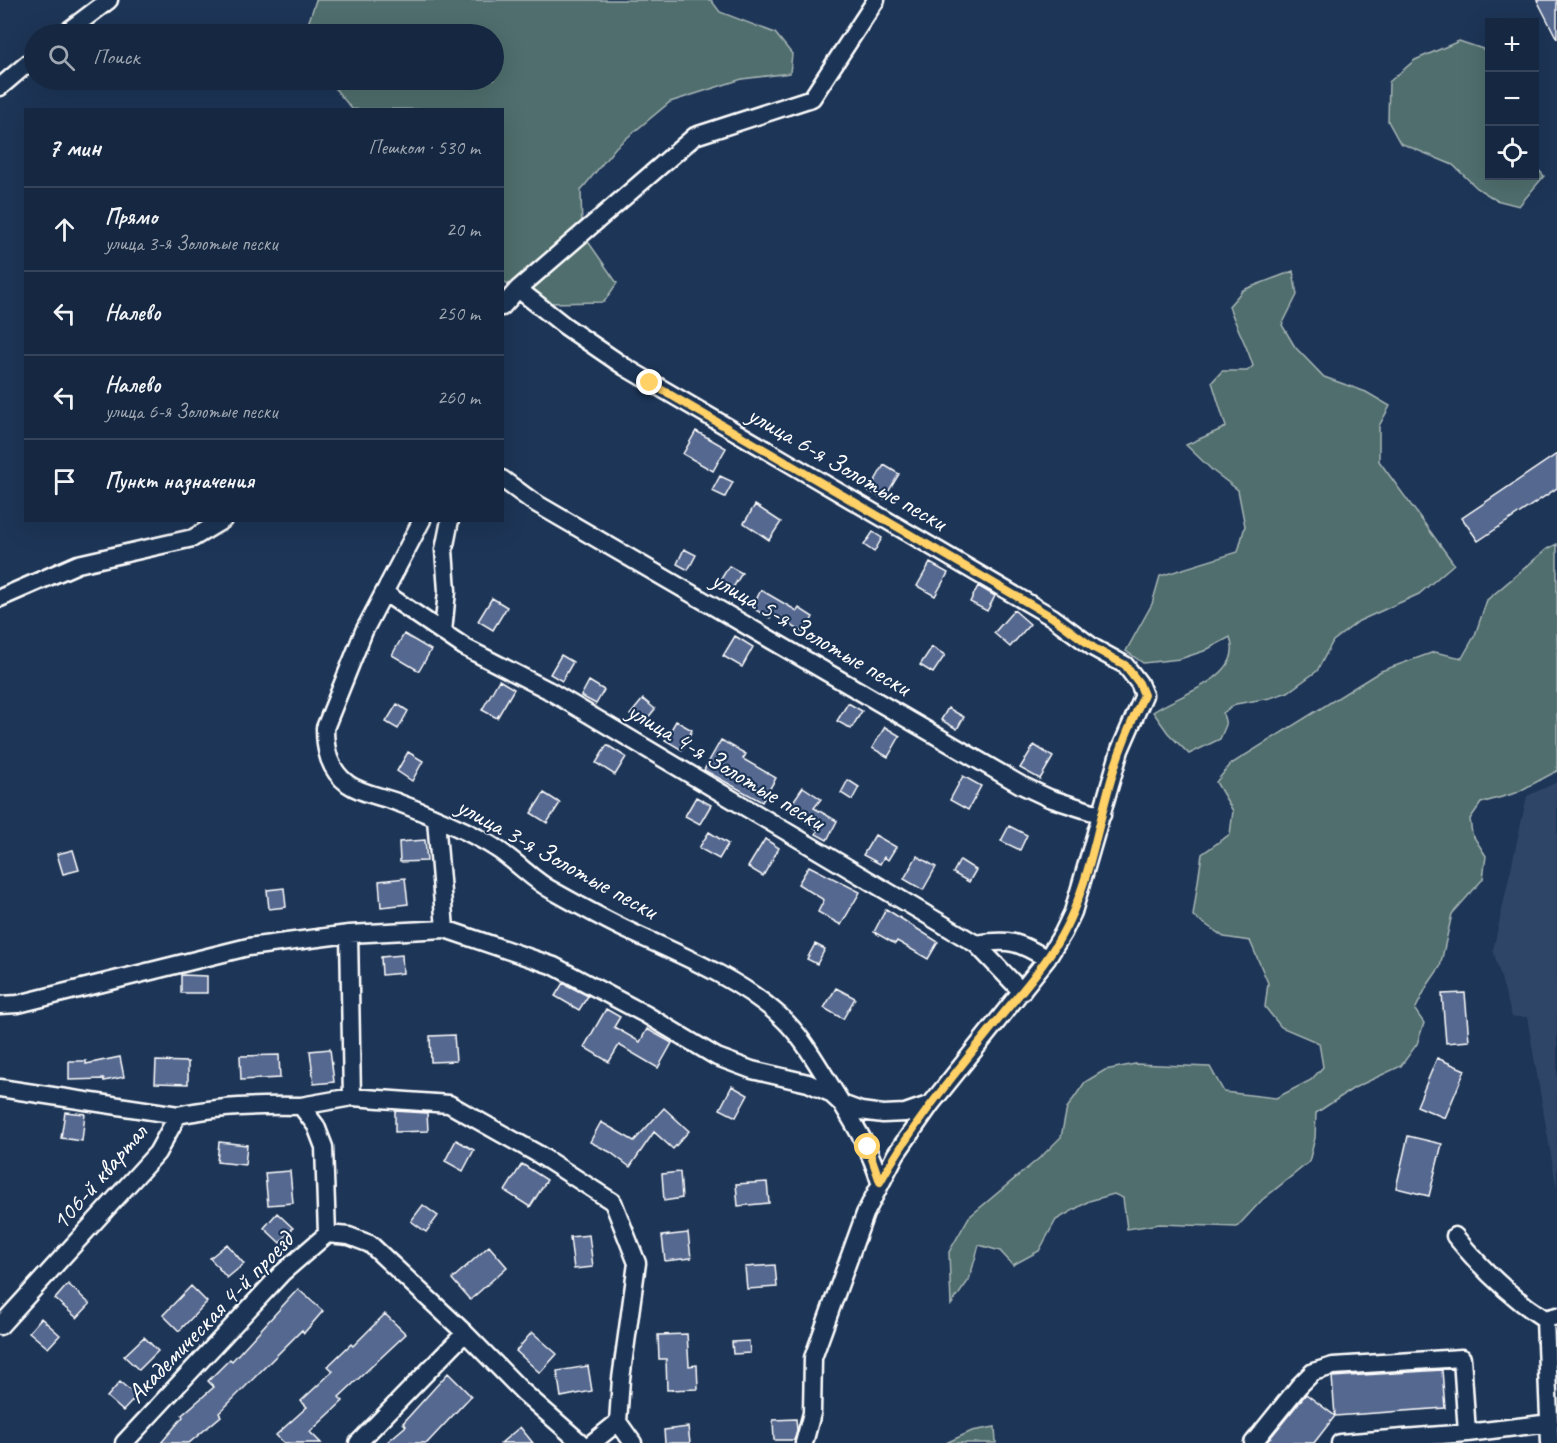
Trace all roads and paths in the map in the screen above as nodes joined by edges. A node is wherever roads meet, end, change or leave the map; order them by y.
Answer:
1 (109, 0) edge
2 (876, 0) edge
3 (77, 24) edge
4 (24, 67) edge
5 (0, 87) edge
6 (518, 289) junction
7 (504, 305) edge
8 (504, 480) edge
9 (220, 522) edge
10 (421, 522) edge
11 (450, 522) edge
12 (385, 593) junction
13 (0, 598) edge
14 (443, 632) junction
15 (1102, 815) junction
16 (436, 819) junction
17 (445, 929) junction
18 (349, 934) junction
19 (976, 944) junction
20 (1047, 959) junction
21 (1022, 992) junction
22 (0, 1005) edge
23 (0, 1088) edge
24 (352, 1097) junction
25 (842, 1104) junction
26 (931, 1104) junction
27 (302, 1106) junction
28 (178, 1115) junction
29 (880, 1182) junction
30 (327, 1234) junction
31 (1455, 1236) dead end
32 (1551, 1318) edge
33 (0, 1326) edge
34 (465, 1333) junction
35 (618, 1422) junction
36 (1550, 1423) junction
37 (1467, 1433) junction
38 (124, 1443) edge
39 (358, 1443) edge
40 (581, 1443) edge
41 (592, 1443) edge
42 (633, 1443) edge
43 (804, 1443) edge
44 (1253, 1443) edge
45 (1340, 1443) edge
46 (1550, 1443) edge

1 - 3 street
2 - 6 street
4 - 5 street
6 - 7 street
6 - 15 street, улица 6-я Золотые пески
8 - 15 street, улица 5-я Золотые пески
9 - 13 street
10 - 12 street, улица 3-я Золотые пески
11 - 14 street
12 - 14 street, улица 4-я Золотые пески
12 - 16 street, улица 3-я Золотые пески
14 - 19 street, улица 4-я Золотые пески
15 - 20 street
16 - 17 street
16 - 25 street, улица 3-я Золотые пески
17 - 18 street
17 - 25 street
18 - 22 street
18 - 24 street
19 - 20 street
19 - 21 street, улица 4-я Золотые пески
20 - 21 street
21 - 26 street
23 - 28 street
24 - 27 street, 106-й квартал
24 - 35 street, 106-й квартал
25 - 26 street
25 - 29 street, улица 3-я Золотые пески
26 - 29 street
27 - 28 street, 106-й квартал
27 - 30 street
28 - 33 street, 106-й квартал
29 - 43 street
30 - 34 street, Академическая 4-й проезд
30 - 38 street, Академическая 4-й проезд
31 - 32 street
32 - 36 street
34 - 39 street
34 - 40 street
35 - 41 street
35 - 42 street
36 - 37 street
36 - 46 street
37 - 44 street
37 - 45 street

